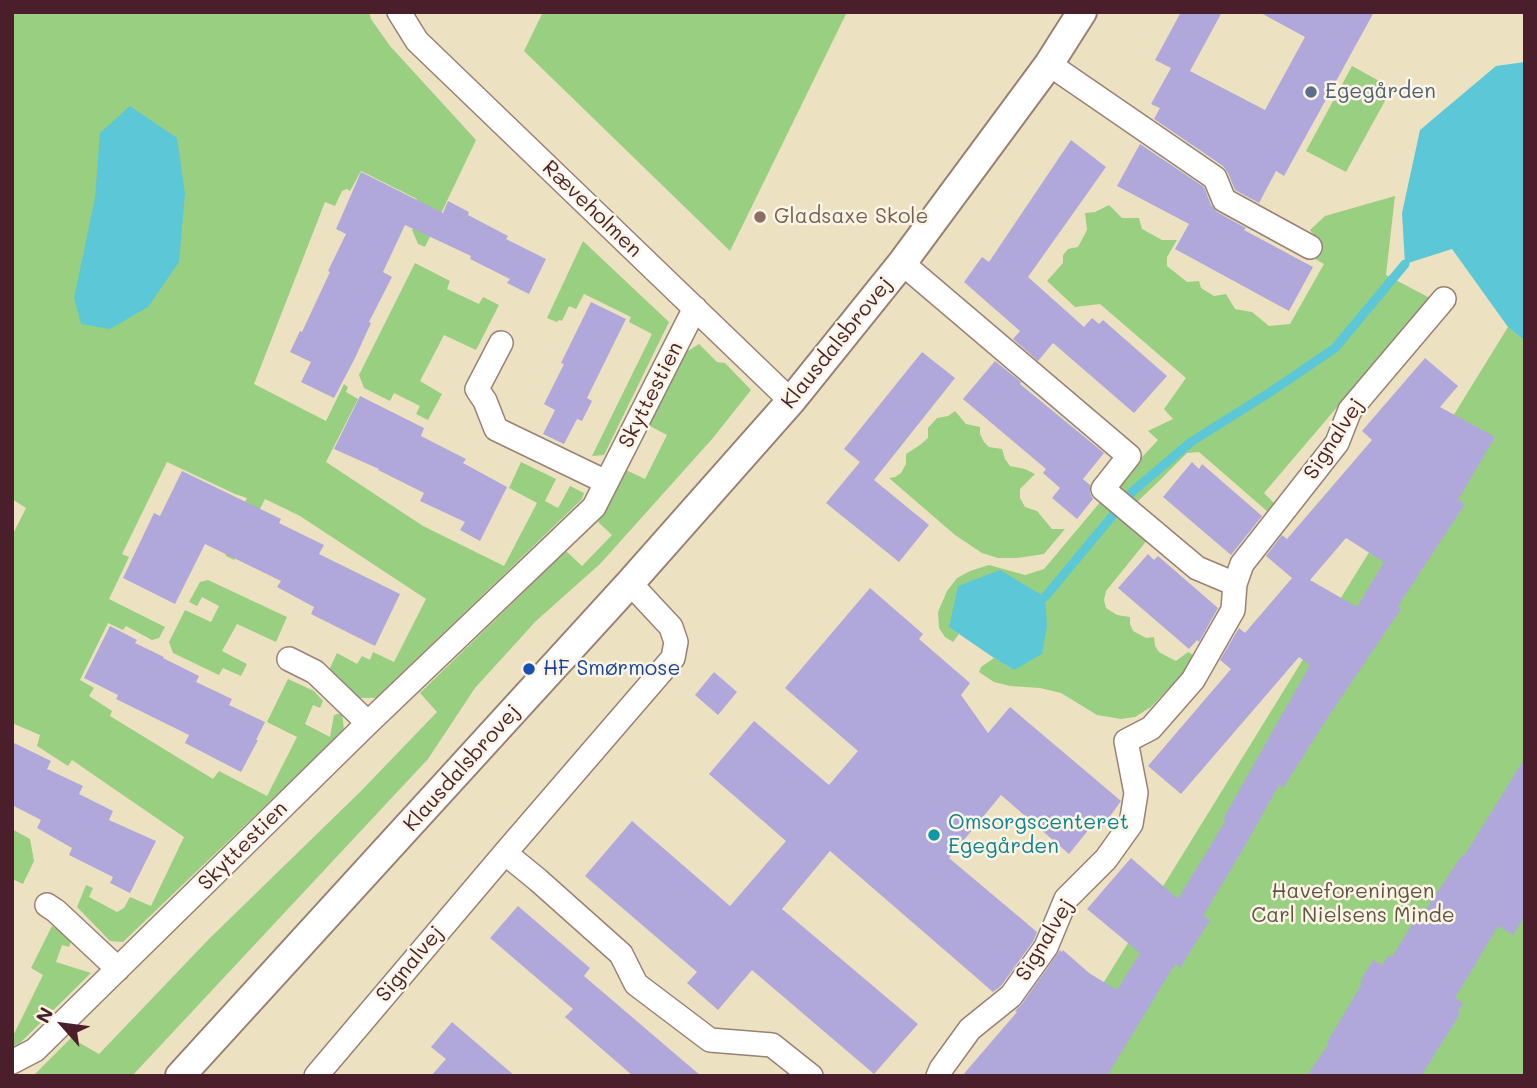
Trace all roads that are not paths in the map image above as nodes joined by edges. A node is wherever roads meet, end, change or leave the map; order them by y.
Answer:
1 (399, 12) edge
2 (1083, 12) edge
3 (1049, 64) junction
4 (1310, 247) dead end
5 (902, 263) junction
6 (1444, 299) dead end
7 (695, 308) junction
8 (500, 343) dead end
9 (791, 401) junction
10 (606, 482) junction
11 (630, 583) junction
12 (1235, 584) junction
13 (289, 659) dead end
14 (368, 723) junction
15 (505, 853) junction
16 (47, 905) dead end
17 (118, 969) junction
18 (12, 1062) edge
19 (180, 1076) edge
20 (316, 1076) edge
21 (811, 1076) edge
22 (938, 1076) edge

1 - 7 street, Ræveholmen
2 - 3 street, Klausdalsbrovej
3 - 4 street
3 - 5 street, Klausdalsbrovej
5 - 9 street, Klausdalsbrovej
5 - 12 street, Klausdalsbrovej
6 - 12 street, Signalvej
7 - 9 street, Ræveholmen
7 - 10 street, Skyttestien
8 - 10 street
9 - 11 street, Klausdalsbrovej
10 - 14 street, Skyttestien
11 - 15 street, Signalvej
11 - 19 street, Klausdalsbrovej
12 - 22 street, Signalvej
13 - 14 street
14 - 17 street, Skyttestien
15 - 20 street, Signalvej
15 - 21 street
16 - 17 street
17 - 18 street, Skyttestien

